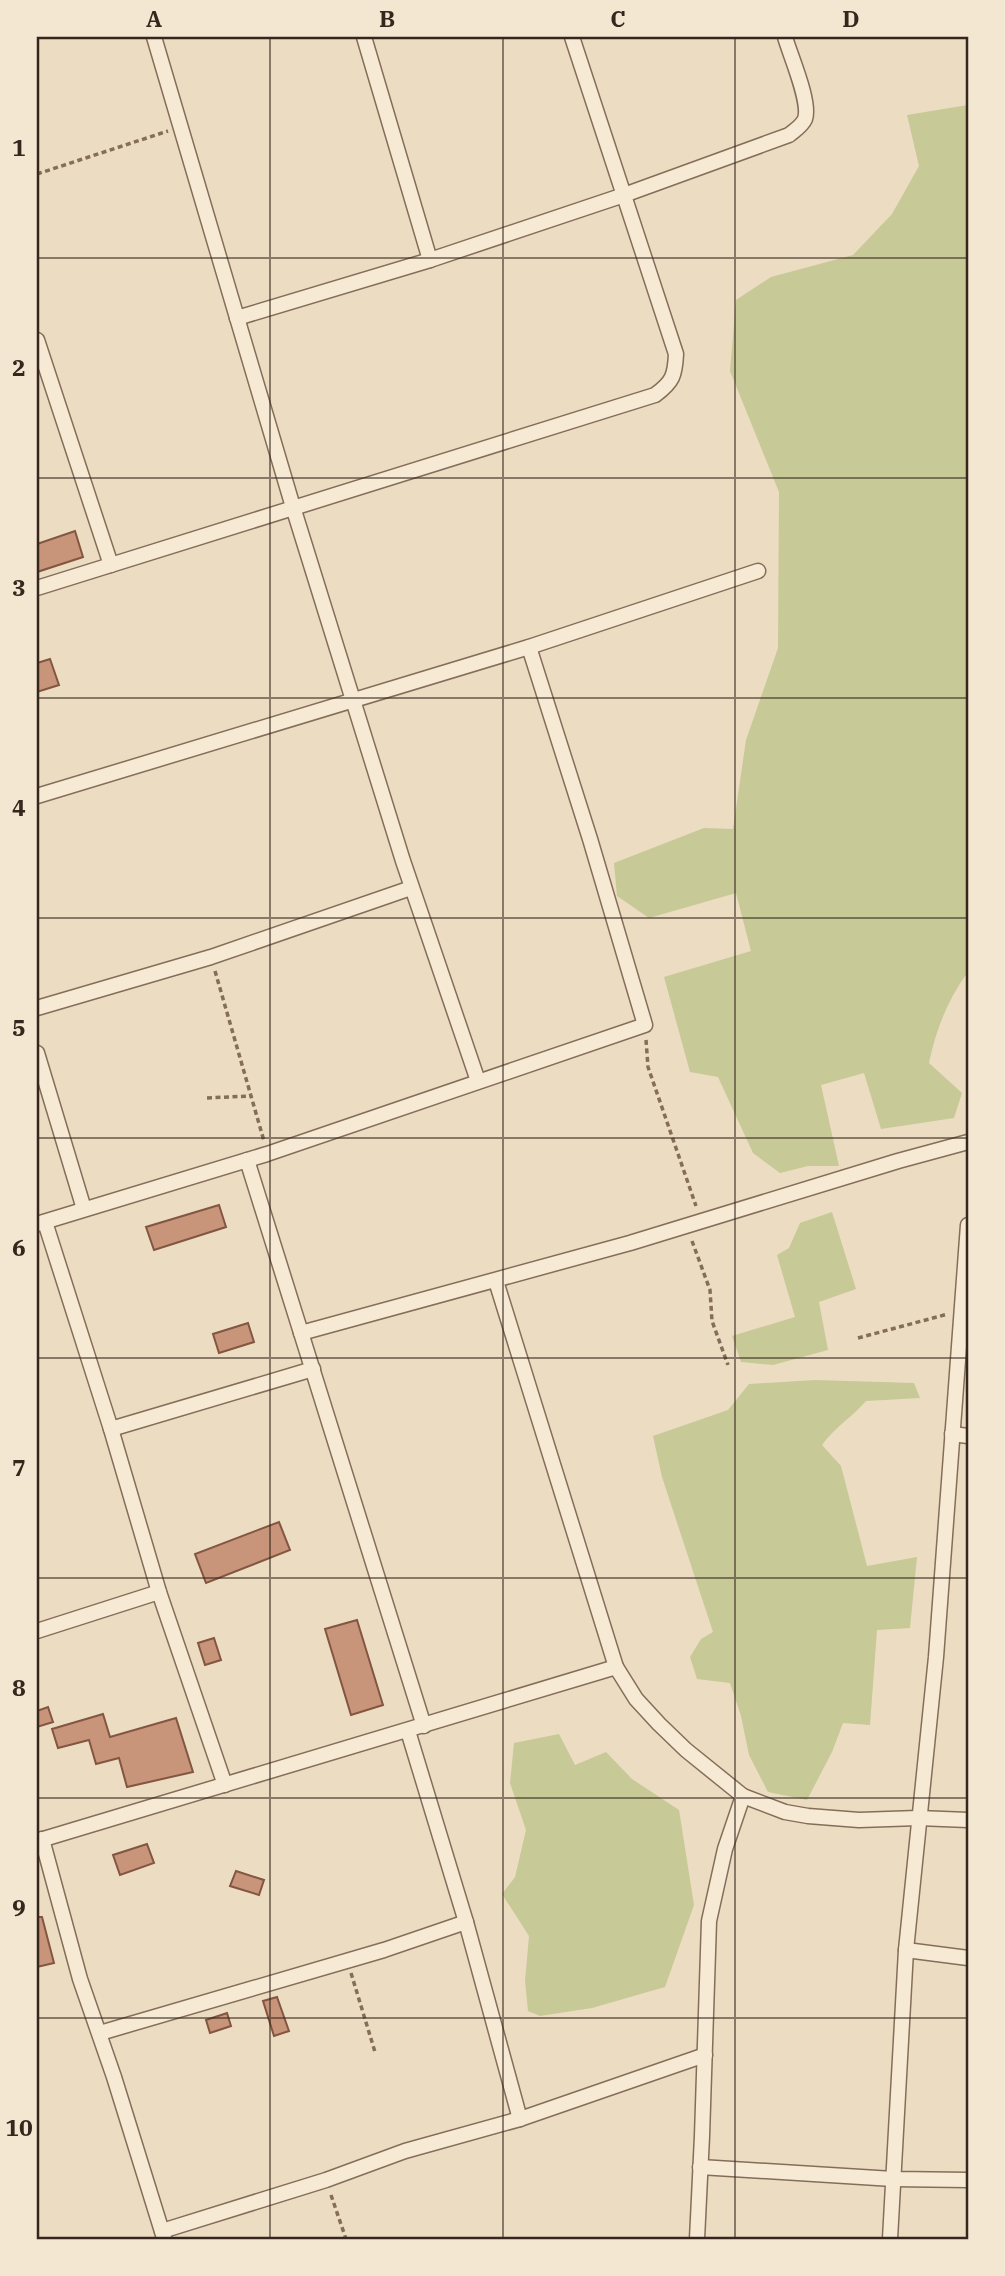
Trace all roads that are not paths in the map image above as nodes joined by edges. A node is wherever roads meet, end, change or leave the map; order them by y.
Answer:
1 (154, 37) edge
2 (364, 37) edge
3 (572, 37) edge
4 (785, 37) edge
5 (624, 195) junction
6 (430, 260) junction
7 (237, 318) junction
8 (37, 340) edge
9 (293, 507) junction
10 (111, 565) junction
11 (758, 571) dead end
12 (37, 588) edge
13 (529, 647) junction
14 (353, 699) junction
15 (37, 796) edge
16 (411, 888) junction
17 (37, 1008) edge
18 (37, 1053) edge
19 (478, 1081) junction
20 (968, 1142) edge
21 (247, 1160) junction
22 (84, 1209) junction
23 (41, 1223) edge
24 (968, 1225) edge
25 (496, 1281) junction
26 (301, 1333) junction
27 (313, 1369) junction
28 (111, 1430) junction
29 (952, 1434) junction
30 (968, 1436) edge
31 (159, 1592) junction
32 (37, 1631) edge
33 (617, 1667) junction
34 (424, 1726) junction
35 (408, 1731) junction
36 (225, 1785) junction
37 (743, 1796) junction
38 (918, 1818) junction
39 (968, 1821) edge
40 (40, 1840) edge
41 (466, 1922) junction
42 (905, 1950) junction
43 (968, 1958) edge
44 (100, 2033) junction
45 (705, 2055) junction
46 (520, 2119) junction
47 (700, 2167) junction
48 (893, 2179) junction
49 (968, 2180) edge
50 (163, 2235) edge
51 (696, 2239) edge
52 (890, 2239) edge

1 - 7 street
2 - 6 street
3 - 5 street
4 - 5 street
5 - 6 street
5 - 9 street
6 - 7 street
7 - 9 street
8 - 10 street
9 - 10 street
9 - 14 street
10 - 12 street
11 - 13 street
13 - 14 street
13 - 19 street
14 - 15 street
14 - 16 street
16 - 17 street
16 - 19 street
18 - 22 street
19 - 21 street
20 - 25 street
21 - 22 street
21 - 26 street
22 - 23 street
23 - 28 street
24 - 29 street
25 - 26 street
25 - 33 street
26 - 27 street
27 - 28 street
27 - 34 street
28 - 31 street
29 - 30 street
29 - 38 street
31 - 32 street
31 - 36 street
33 - 34 street
33 - 37 street
34 - 35 street
35 - 36 street
35 - 41 street
36 - 40 street
37 - 38 street
37 - 45 street
38 - 39 street
38 - 42 street
40 - 44 street
41 - 44 street
41 - 46 street
42 - 43 street
42 - 48 street
44 - 50 street
45 - 46 street
45 - 47 street
46 - 50 street
47 - 48 street
47 - 51 street
48 - 49 street
48 - 52 street

